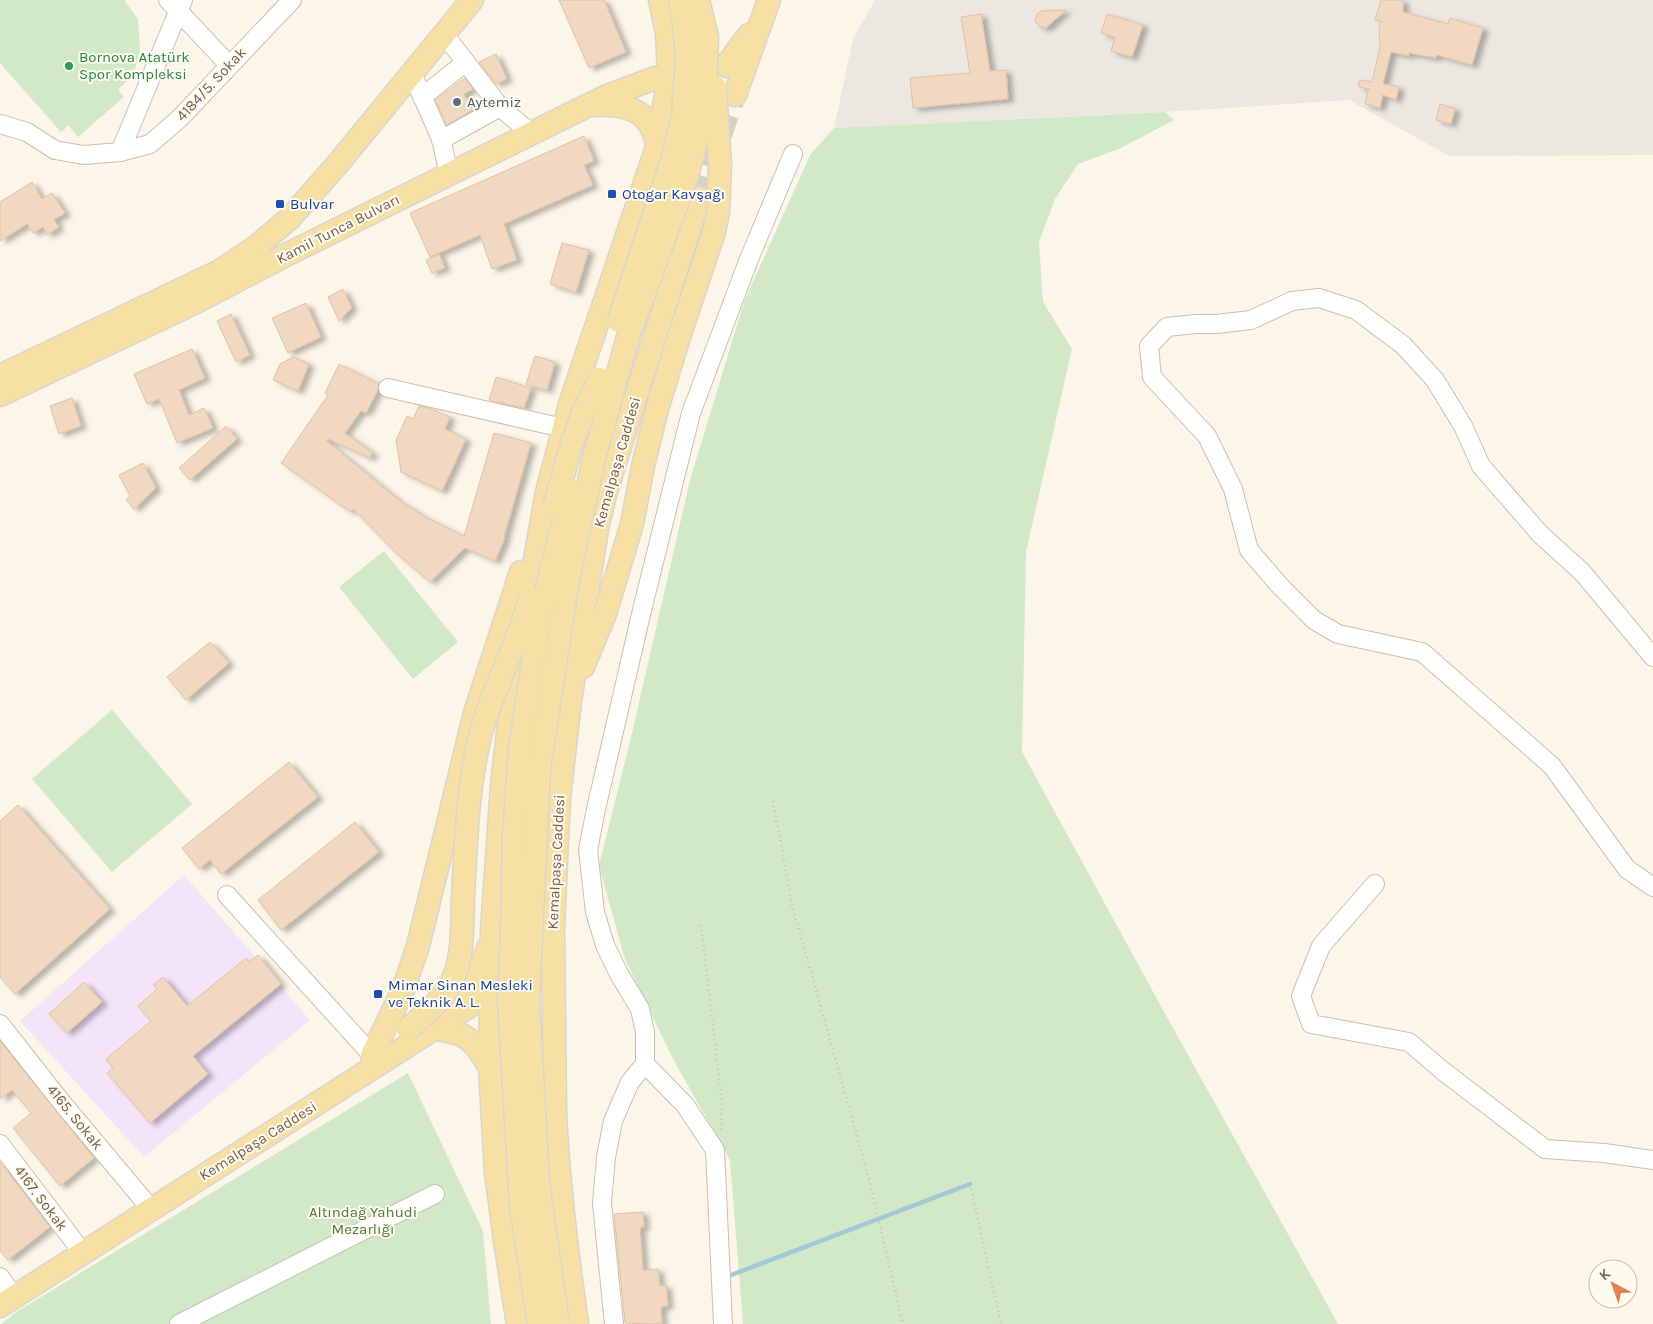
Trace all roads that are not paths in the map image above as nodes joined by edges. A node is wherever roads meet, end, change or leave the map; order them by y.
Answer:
1 (660, 0) edge
2 (680, 0) edge
3 (698, 0) edge
4 (285, 2) edge
5 (469, 2) edge
6 (176, 4) edge
7 (765, 9) edge
8 (444, 34) junction
9 (707, 37) junction
10 (466, 62) junction
11 (229, 65) junction
12 (726, 66) dead end
13 (672, 68) junction
14 (412, 73) junction
15 (735, 95) tunnel mouth
16 (422, 97) junction
17 (590, 105) junction
18 (500, 107) junction
19 (0, 124) edge
20 (532, 134) junction
21 (441, 140) junction
22 (658, 144) junction
23 (120, 152) junction
24 (793, 154) dead end
25 (449, 174) junction
26 (699, 198) tunnel mouth
27 (0, 376) edge
28 (600, 379) junction
29 (388, 388) dead end
30 (0, 395) edge
31 (572, 401) junction
32 (628, 421) junction
33 (563, 428) junction
34 (547, 492) junction
35 (1653, 657) edge
36 (570, 701) junction
37 (502, 786) junction
38 (559, 798) junction
39 (1376, 884) dead end
40 (1653, 887) edge
41 (227, 895) dead end
42 (553, 927) junction
43 (492, 930) junction
44 (490, 993) junction
45 (0, 1024) edge
46 (435, 1029) junction
47 (6, 1044) edge
48 (380, 1050) junction
49 (645, 1064) junction
50 (490, 1068) junction
51 (0, 1144) edge
52 (1653, 1160) edge
53 (435, 1194) dead end
54 (147, 1205) junction
55 (79, 1248) junction
56 (4, 1291) edge
57 (179, 1324) edge
58 (518, 1324) edge
59 (538, 1324) edge
60 (558, 1324) edge
61 (577, 1324) edge
62 (614, 1324) edge
63 (723, 1324) edge

1 - 13 main road
2 - 28 main road, bridge
3 - 9 main road, bridge
4 - 11 street, 4184/5. Sokak
5 - 8 main road, Kamil Tunca Bulvarı
6 - 11 street
6 - 23 street
7 - 12 main road
7 - 15 main road
8 - 10 street
8 - 14 main road, Kamil Tunca Bulvarı
9 - 36 main road, bridge
9 - 60 main road, bridge
10 - 16 street
10 - 18 street
11 - 23 street, 4184/5. Sokak
13 - 17 main road, Kamil Tunca Bulvarı
13 - 22 main road
14 - 16 street
14 - 27 main road, Kamil Tunca Bulvarı
16 - 21 street
17 - 20 main road, Kamil Tunca Bulvarı
17 - 22 main road
18 - 20 street
18 - 21 street
19 - 23 street, 4184/5. Sokak
20 - 25 main road, Kamil Tunca Bulvarı
21 - 25 street
22 - 31 main road
24 - 49 street
25 - 30 main road, Kamil Tunca Bulvarı
26 - 32 main road, Kemalpaşa Caddesi
28 - 48 main road, bridge
28 - 59 main road, bridge
29 - 33 street
31 - 32 main road
31 - 33 main road
32 - 36 main road, Kemalpaşa Caddesi
33 - 34 main road
34 - 37 main road
34 - 48 main road
35 - 40 street
36 - 38 main road, Kemalpaşa Caddesi
37 - 38 main road
37 - 43 main road
38 - 42 main road, Kemalpaşa Caddesi
39 - 52 street
41 - 48 street
42 - 44 main road, Kemalpaşa Caddesi
42 - 61 main road
43 - 44 main road
43 - 48 main road
44 - 46 main road, Kemalpaşa Caddesi
44 - 50 main road
45 - 47 street, 4165. Sokak
46 - 50 main road
46 - 54 main road, Kemalpaşa Caddesi
47 - 54 street, 4165. Sokak
48 - 54 main road
49 - 62 street
49 - 63 street
50 - 58 main road
51 - 55 street, 4167. Sokak
53 - 57 street
54 - 55 main road, Kemalpaşa Caddesi
55 - 56 main road, Kemalpaşa Caddesi

